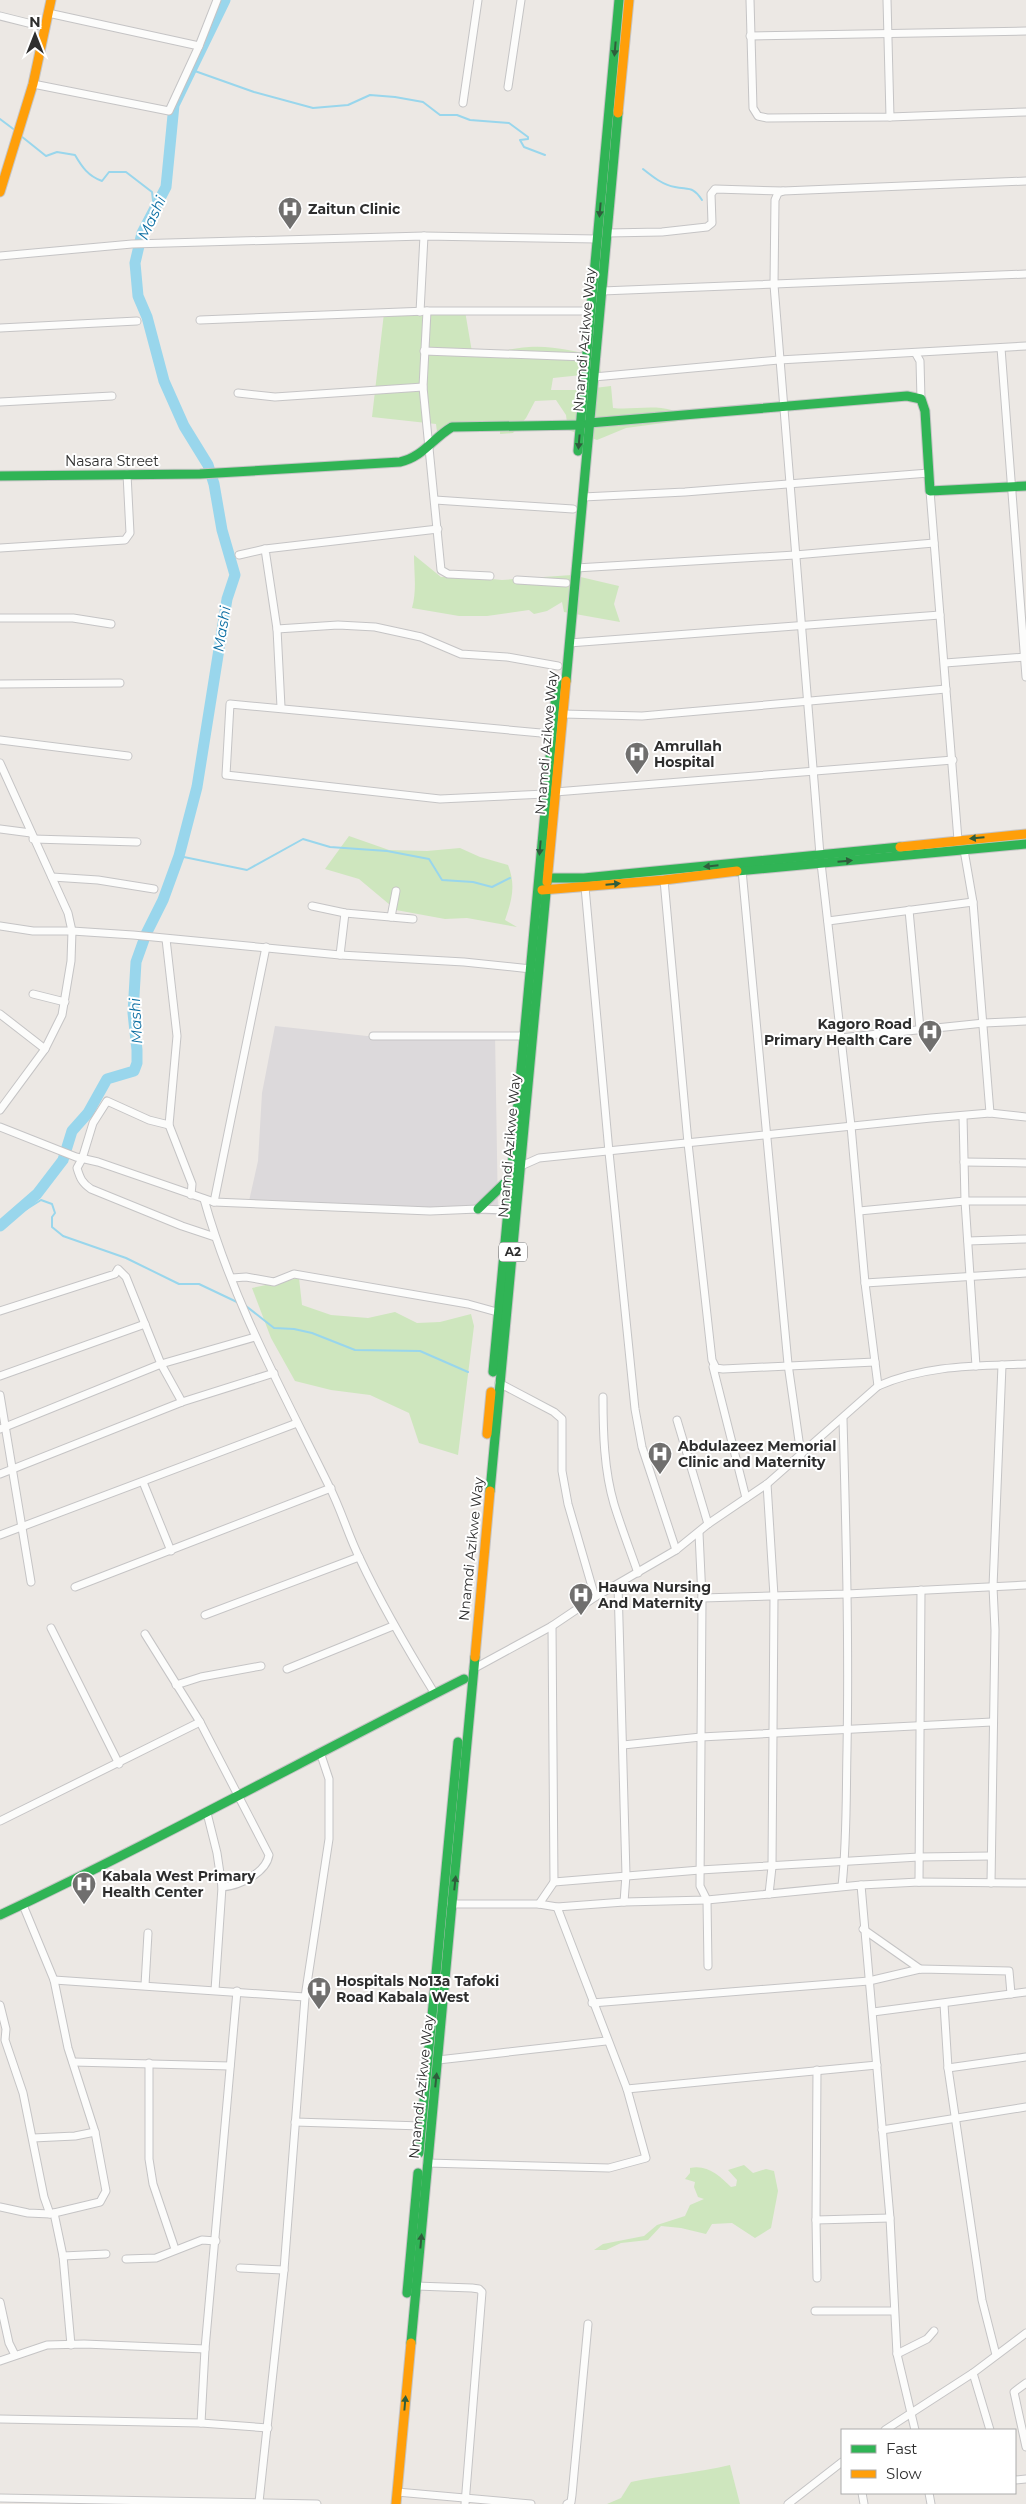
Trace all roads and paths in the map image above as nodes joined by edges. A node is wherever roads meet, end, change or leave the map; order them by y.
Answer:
1 (51, 0) edge
2 (217, 0) edge
3 (478, 0) edge
4 (521, 0) edge
5 (619, 0) edge
6 (629, 0) edge
7 (750, 0) edge
8 (887, 0) edge
9 (48, 13) junction
10 (0, 16) edge
11 (44, 27) junction
12 (1026, 31) edge
13 (888, 35) junction
14 (750, 36) junction
15 (200, 46) junction
16 (33, 84) junction
17 (508, 87) dead end
18 (463, 103) dead end
19 (1026, 112) edge
20 (890, 117) junction
21 (4, 162) edge
22 (1026, 181) edge
23 (784, 191) junction
24 (0, 192) edge
25 (607, 233) junction
26 (424, 236) junction
27 (597, 239) junction
28 (0, 256) edge
29 (1026, 274) edge
30 (774, 285) junction
31 (602, 292) junction
32 (423, 311) junction
33 (591, 311) junction
34 (200, 320) dead end
35 (137, 321) dead end
36 (0, 328) edge
37 (1026, 346) edge
38 (1001, 348) junction
39 (424, 351) junction
40 (916, 354) junction
41 (586, 357) junction
42 (779, 360) junction
43 (594, 376) junction
44 (423, 387) junction
45 (238, 393) dead end
46 (112, 396) dead end
47 (921, 399) junction
48 (0, 402) edge
49 (784, 407) junction
50 (585, 424) junction
51 (430, 445) junction
52 (929, 473) junction
53 (127, 474) junction
54 (0, 476) edge
55 (790, 484) junction
56 (1026, 486) edge
57 (1012, 487) junction
58 (930, 491) junction
59 (582, 497) junction
60 (435, 500) junction
61 (573, 509) junction
62 (438, 529) junction
63 (934, 543) junction
64 (0, 548) edge
65 (266, 550) junction
66 (238, 554) dead end
67 (795, 555) junction
68 (576, 568) junction
69 (490, 576) dead end
70 (517, 580) dead end
71 (566, 583) junction
72 (940, 615) junction
73 (0, 618) edge
74 (111, 624) dead end
75 (802, 626) junction
76 (276, 629) junction
77 (569, 643) junction
78 (1025, 657) edge
79 (945, 663) junction
80 (558, 666) junction
81 (1026, 677) edge
82 (120, 683) dead end
83 (0, 684) edge
84 (946, 689) junction
85 (808, 702) junction
86 (281, 707) junction
87 (563, 714) junction
88 (552, 734) junction
89 (0, 740) edge
90 (128, 756) dead end
91 (953, 760) junction
92 (0, 763) edge
93 (814, 772) junction
94 (555, 792) junction
95 (545, 794) junction
96 (0, 829) edge
97 (1026, 834) edge
98 (32, 836) junction
99 (958, 840) junction
100 (137, 842) dead end
101 (1026, 844) edge
102 (964, 850) junction
103 (821, 859) junction
104 (742, 870) junction
105 (52, 877) junction
106 (538, 878) junction
107 (548, 878) junction
108 (664, 880) junction
109 (585, 887) junction
110 (154, 889) dead end
111 (547, 889) junction
112 (537, 890) junction
113 (396, 891) dead end
114 (973, 902) junction
115 (312, 906) dead end
116 (909, 910) junction
117 (345, 913) junction
118 (391, 917) junction
119 (413, 919) dead end
120 (828, 921) junction
121 (0, 926) edge
122 (72, 931) junction
123 (166, 939) junction
124 (266, 947) junction
125 (340, 955) junction
126 (531, 969) junction
127 (33, 994) dead end
128 (64, 1002) junction
129 (0, 1014) edge
130 (1026, 1022) edge
131 (984, 1023) junction
132 (920, 1029) junction
133 (373, 1036) dead end
134 (523, 1036) junction
135 (840, 1038) junction
136 (44, 1049) junction
137 (0, 1110) edge
138 (990, 1114) junction
139 (963, 1116) junction
140 (1026, 1117) edge
141 (169, 1125) junction
142 (851, 1126) junction
143 (0, 1127) edge
144 (765, 1135) junction
145 (688, 1143) junction
146 (609, 1152) junction
147 (79, 1158) junction
148 (964, 1162) junction
149 (1026, 1163) edge
150 (521, 1166) junction
151 (510, 1178) junction
152 (191, 1195) junction
153 (204, 1199) junction
154 (965, 1201) junction
155 (1026, 1201) edge
156 (214, 1202) junction
157 (478, 1208) junction
158 (507, 1210) junction
159 (859, 1211) junction
160 (215, 1237) junction
161 (1026, 1239) edge
162 (968, 1241) junction
163 (1026, 1273) edge
164 (970, 1277) junction
165 (233, 1282) junction
166 (865, 1283) junction
167 (0, 1311) edge
168 (497, 1312) junction
169 (145, 1324) junction
170 (255, 1337) junction
171 (875, 1362) junction
172 (161, 1364) junction
173 (788, 1364) junction
174 (1026, 1364) edge
175 (1002, 1365) junction
176 (976, 1366) junction
177 (713, 1367) dead end
178 (274, 1373) junction
179 (0, 1376) edge
180 (499, 1383) junction
181 (878, 1386) junction
182 (0, 1395) edge
183 (603, 1397) dead end
184 (182, 1402) junction
185 (843, 1419) junction
186 (677, 1420) dead end
187 (298, 1423) junction
188 (3, 1427) edge
189 (801, 1455) junction
190 (13, 1469) junction
191 (0, 1474) edge
192 (143, 1482) junction
193 (767, 1484) junction
194 (331, 1488) junction
195 (746, 1498) junction
196 (708, 1524) junction
197 (22, 1527) junction
198 (699, 1533) junction
199 (0, 1535) edge
200 (676, 1550) junction
201 (170, 1551) junction
202 (359, 1557) junction
203 (638, 1573) junction
204 (31, 1582) dead end
205 (618, 1584) junction
206 (1026, 1584) edge
207 (75, 1587) dead end
208 (993, 1587) junction
209 (921, 1590) junction
210 (847, 1594) junction
211 (774, 1596) junction
212 (595, 1597) junction
213 (702, 1598) junction
214 (205, 1615) dead end
215 (393, 1626) junction
216 (552, 1626) junction
217 (51, 1628) dead end
218 (145, 1634) dead end
219 (261, 1666) dead end
220 (287, 1669) dead end
221 (473, 1670) junction
222 (464, 1680) junction
223 (176, 1685) junction
224 (435, 1694) junction
225 (200, 1722) junction
226 (992, 1722) junction
227 (920, 1724) junction
228 (847, 1728) junction
229 (773, 1734) junction
230 (701, 1737) junction
231 (623, 1745) junction
232 (320, 1752) junction
233 (119, 1764) junction
234 (239, 1796) junction
235 (207, 1812) junction
236 (0, 1822) edge
237 (991, 1856) junction
238 (920, 1857) junction
239 (845, 1862) junction
240 (772, 1868) junction
241 (700, 1870) junction
242 (626, 1875) junction
243 (554, 1882) junction
244 (919, 1882) junction
245 (991, 1883) junction
246 (1026, 1883) edge
247 (861, 1885) junction
248 (842, 1886) junction
249 (222, 1887) junction
250 (769, 1894) junction
251 (707, 1900) junction
252 (624, 1902) junction
253 (451, 1904) junction
254 (539, 1904) junction
255 (23, 1905) junction
256 (556, 1907) junction
257 (0, 1915) edge
258 (863, 1929) junction
259 (148, 1933) dead end
260 (708, 1966) dead end
261 (920, 1969) junction
262 (54, 1980) junction
263 (869, 1981) junction
264 (145, 1985) junction
265 (215, 1990) junction
266 (236, 1991) junction
267 (1026, 1992) edge
268 (1011, 1994) junction
269 (306, 1997) junction
270 (592, 2002) junction
271 (944, 2004) junction
272 (0, 2005) edge
273 (873, 2012) junction
274 (606, 2040) junction
275 (1026, 2057) edge
276 (438, 2060) junction
277 (73, 2062) junction
278 (149, 2063) junction
279 (877, 2065) junction
280 (230, 2066) junction
281 (948, 2068) junction
282 (817, 2070) junction
283 (627, 2089) junction
284 (1026, 2107) edge
285 (956, 2120) junction
286 (295, 2122) junction
287 (422, 2126) junction
288 (882, 2130) junction
289 (96, 2132) junction
290 (33, 2138) junction
291 (427, 2163) junction
292 (0, 2207) edge
293 (52, 2214) junction
294 (890, 2218) junction
295 (816, 2220) junction
296 (216, 2241) junction
297 (175, 2249) junction
298 (106, 2254) dead end
299 (63, 2256) junction
300 (126, 2259) dead end
301 (240, 2268) dead end
302 (284, 2270) junction
303 (817, 2278) dead end
304 (416, 2286) junction
305 (0, 2302) edge
306 (814, 2311) dead end
307 (893, 2311) junction
308 (588, 2324) dead end
309 (934, 2331) dead end
310 (1026, 2333) edge
311 (71, 2344) junction
312 (205, 2349) junction
313 (898, 2354) junction
314 (15, 2355) junction
315 (996, 2355) junction
316 (0, 2361) edge
317 (973, 2373) junction
318 (1026, 2383) edge
319 (911, 2412) junction
320 (0, 2419) edge
321 (202, 2423) junction
322 (268, 2428) junction
323 (887, 2429) edge
324 (915, 2429) edge
325 (990, 2429) edge
326 (1026, 2447) edge
327 (841, 2463) edge
328 (397, 2492) junction
329 (0, 2498) edge
330 (25, 2501) edge
331 (259, 2502) junction
332 (465, 2502) edge
333 (98, 2503) edge
334 (178, 2503) edge
335 (317, 2504) edge
336 (388, 2504) edge
337 (396, 2504) edge
338 (531, 2504) edge
339 (567, 2504) edge
340 (788, 2504) edge

1 - 9 main road
2 - 15 street
3 - 18 street
4 - 17 street
5 -> 27 main road, Nnamdi Azikwe Way / A2
6 - 25 main road, Nnamdi Azikwe Way / A2
7 - 14 street
8 - 13 street
9 - 11 main road
9 - 15 street
10 - 11 street
11 - 16 main road
12 - 13 street
13 - 14 street
13 - 20 street
14 - 20 street
15 - 16 street
16 - 21 main road
19 - 20 street
21 - 24 main road
22 - 23 street
23 - 25 street
23 - 30 street
25 - 31 main road, Nnamdi Azikwe Way / A2
26 - 27 street
26 - 28 street
26 - 32 street
27 - 33 main road, Nnamdi Azikwe Way / A2
29 - 30 street
30 - 31 street
30 - 42 street
31 - 43 main road, Nnamdi Azikwe Way / A2
32 - 33 street
32 - 34 street
32 - 39 street
33 - 41 main road, Nnamdi Azikwe Way / A2
35 - 36 street
37 - 38 street
38 - 40 street
38 - 57 street
39 - 41 street
39 - 44 street
40 - 42 street
40 - 47 street
41 - 50 main road, Nnamdi Azikwe Way / A2
42 - 43 street
42 - 49 street
43 - 50 main road, Nnamdi Azikwe Way / A2
44 - 45 street
44 - 51 street
46 - 48 street
47 - 49 main road, Nasara Street
47 - 52 main road
49 - 50 main road, Nasara Street
49 - 55 street
50 - 51 main road, Nasara Street
50 - 59 main road, Nnamdi Azikwe Way / A2
50 -> 61 main road, Nnamdi Azikwe Way / A2
51 - 53 main road, Nasara Street
51 - 60 street
52 - 55 street
52 - 58 main road
53 - 54 main road, Nasara Street
53 - 64 street
55 - 59 street
55 - 67 street
56 - 57 main road
57 - 58 main road
57 - 78 street
58 - 63 street
59 - 68 main road, Nnamdi Azikwe Way / A2
60 - 61 street
60 - 62 street
61 - 71 main road, Nnamdi Azikwe Way / A2
62 - 65 street
62 - 69 street
63 - 67 street
63 - 72 street
65 - 66 street
65 - 76 street
67 - 68 street
67 - 75 street
68 - 77 main road, Nnamdi Azikwe Way / A2
70 - 71 street
71 - 80 main road, Nnamdi Azikwe Way / A2
72 - 75 street
72 - 79 street
73 - 74 street
75 - 77 street
75 - 85 street
76 - 80 street
76 - 86 street
77 - 87 main road, Nnamdi Azikwe Way / A2
78 - 79 street
78 - 81 street
79 - 84 street
80 - 88 main road, Nnamdi Azikwe Way / A2
82 - 83 street
84 - 85 street
84 - 91 street
85 - 87 street
85 - 93 street
86 - 88 street
86 - 95 street
87 - 94 main road, Nnamdi Azikwe Way / A2
88 - 95 main road, Nnamdi Azikwe Way / A2
89 - 90 street
91 - 93 street
91 - 99 street
92 - 98 street
93 - 94 street
93 - 103 street
94 - 107 main road, Nnamdi Azikwe Way / A2
95 -> 106 main road, Nnamdi Azikwe Way / A2
96 - 98 street
97 -> 99 main road
98 - 100 street
98 - 105 street
99 - 103 main road
101 - 102 main road
103 -> 102 main road
102 - 114 street
103 - 104 main road
103 -> 107 main road
103 - 120 street
104 - 108 main road
104 - 144 street
105 - 110 street
105 - 122 street
106 - 107 main road
106 - 112 main road, Nnamdi Azikwe Way / A2
107 - 111 main road, Nnamdi Azikwe Way / A2
109 -> 108 main road
108 - 145 street
109 - 111 main road
109 - 146 street
111 - 112 main road
111 - 150 main road, Nnamdi Azikwe Way / A2
112 - 126 main road, Nnamdi Azikwe Way / A2
113 - 118 street
114 - 116 street
114 - 131 street
115 - 117 street
116 - 120 street
116 - 132 street
117 - 118 street
117 - 125 street
118 - 119 street
120 - 135 street
121 - 122 street
122 - 123 street
122 - 128 street
123 - 124 street
123 - 141 street
124 - 125 street
124 - 156 street
125 - 126 street
126 - 134 main road, Nnamdi Azikwe Way / A2
127 - 128 street
128 - 136 street
129 - 136 street
130 - 131 street
131 - 132 street
131 - 138 street
132 - 135 street
133 - 134 street
134 - 151 main road, Nnamdi Azikwe Way / A2
135 - 142 street
136 - 137 street
138 - 139 street
138 - 140 street
139 - 142 street
139 - 148 street
141 - 147 street
141 - 152 street
142 - 144 street
142 - 159 street
143 - 147 street
144 - 145 street
144 - 173 street
145 - 146 street
145 - 173 street
146 - 150 street
146 - 200 street
147 - 152 street
147 - 160 street
148 - 149 street
148 - 154 street
150 - 180 main road, Nnamdi Azikwe Way / A2
151 - 157 main road
151 - 158 main road, Nnamdi Azikwe Way / A2
152 - 153 street
153 - 156 street
153 - 160 street
154 - 155 street
154 - 159 street
154 - 162 street
156 - 157 street
157 - 158 street
158 - 168 main road, Nnamdi Azikwe Way / A2
159 - 166 street
160 - 165 street
161 - 162 street
162 - 164 street
163 - 164 street
164 - 166 street
164 - 176 street
165 - 168 street
165 - 170 street
166 - 171 street
167 - 169 street
168 - 222 main road, Nnamdi Azikwe Way / A2
169 - 172 street
169 - 179 street
170 - 172 street
170 - 178 street
171 - 173 street
171 - 181 street
172 - 184 street
172 - 188 street
173 - 189 street
174 - 175 street
175 - 176 street
175 - 208 street
176 - 181 street
177 - 195 street
178 - 184 street
178 - 187 street
180 - 212 street
180 - 221 main road, Nnamdi Azikwe Way / A2
181 - 185 street
182 - 188 street
183 - 203 street
184 - 190 street
185 - 189 street
185 - 210 street
186 - 196 street
187 - 192 street
187 - 194 street
188 - 190 street
189 - 193 street
190 - 191 street
190 - 197 street
192 - 197 street
192 - 201 street
193 - 195 street
193 - 211 street
194 - 201 street
194 - 202 street
195 - 196 street
196 - 198 street
197 - 199 street
197 - 204 street
198 - 200 street
198 - 213 street
200 - 203 street
201 - 207 street
202 - 214 street
202 - 215 street
203 - 205 street
205 - 212 street
205 - 231 street
206 - 208 street
208 - 209 street
208 - 226 street
209 - 210 street
209 - 227 street
210 - 211 street
210 - 228 street
211 - 213 street
211 - 229 street
212 - 216 street
213 - 230 street
215 - 220 street
215 - 224 street
216 - 221 street
216 - 243 street
217 - 233 street
218 - 223 street
219 - 223 street
253 -> 221 main road, Nnamdi Azikwe Way / A2
222 - 224 main road
222 - 287 main road, Nnamdi Azikwe Way / A2
223 - 225 street
224 - 232 main road
225 - 233 street
225 - 234 street
226 - 227 street
226 - 237 street
227 - 228 street
227 - 238 street
228 - 229 street
228 - 239 street
229 - 230 street
229 - 240 street
230 - 231 street
230 - 241 street
231 - 242 street
232 - 234 main road
232 - 269 street
233 - 236 street
234 - 235 main road
234 - 249 street
235 - 249 street
235 - 255 main road
237 - 238 street
237 - 245 street
238 - 239 street
238 - 244 street
239 - 240 street
239 - 248 street
240 - 241 street
240 - 250 street
241 - 242 street
241 - 251 street
242 - 243 street
242 - 252 street
243 - 254 street
244 - 245 street
244 - 247 street
245 - 246 street
247 - 248 street
247 - 258 street
248 - 250 street
249 - 265 street
250 - 251 street
251 - 252 street
251 - 260 street
252 - 256 street
253 - 254 street
253 - 276 main road, Nnamdi Azikwe Way / A2
254 - 256 street
255 - 257 main road
255 - 262 street
256 - 270 street
258 - 261 street
258 - 263 street
259 - 264 street
261 - 263 street
261 - 268 street
262 - 264 street
262 - 277 street
263 - 270 street
263 - 273 street
264 - 265 street
265 - 266 street
266 - 269 street
266 - 280 street
267 - 268 street
268 - 271 street
269 - 286 street
270 - 274 street
271 - 273 street
271 - 281 street
272 - 290 street
273 - 279 street
274 - 276 street
274 - 283 street
275 - 281 street
291 -> 276 main road, Nnamdi Azikwe Way / A2
277 - 278 street
277 - 289 street
278 - 280 street
278 - 297 street
279 - 282 street
279 - 288 street
280 - 296 street
281 - 285 street
282 - 283 street
282 - 295 street
283 - 291 street
284 - 285 street
285 - 288 street
285 - 315 street
286 - 287 street
286 - 302 street
287 - 336 main road, Nnamdi Azikwe Way / A2
288 - 294 street
289 - 290 street
289 - 293 street
290 - 293 street
304 -> 291 main road, Nnamdi Azikwe Way / A2
292 - 293 street
293 - 299 street
294 - 295 street
294 - 307 street
295 - 303 street
296 - 297 street
296 - 312 street
297 - 300 street
298 - 299 street
299 - 311 street
301 - 302 street
302 - 322 street
328 -> 304 main road, Nnamdi Azikwe Way / A2
304 - 332 street
305 - 314 street
306 - 307 street
307 - 313 street
308 - 339 street
309 - 313 street
310 - 315 street
311 - 312 street
311 - 314 street
312 - 321 street
313 - 319 street
314 - 316 street
315 - 317 street
317 - 319 street
317 - 325 street
318 - 326 street
319 - 323 street
319 - 324 street
320 - 321 street
321 - 322 street
322 - 331 street
327 - 340 street
328 - 332 street
328 - 337 main road, Nnamdi Azikwe Way / A2
329 - 330 street
330 - 333 street
331 - 334 street
331 - 335 street
332 - 338 street
333 - 334 street

